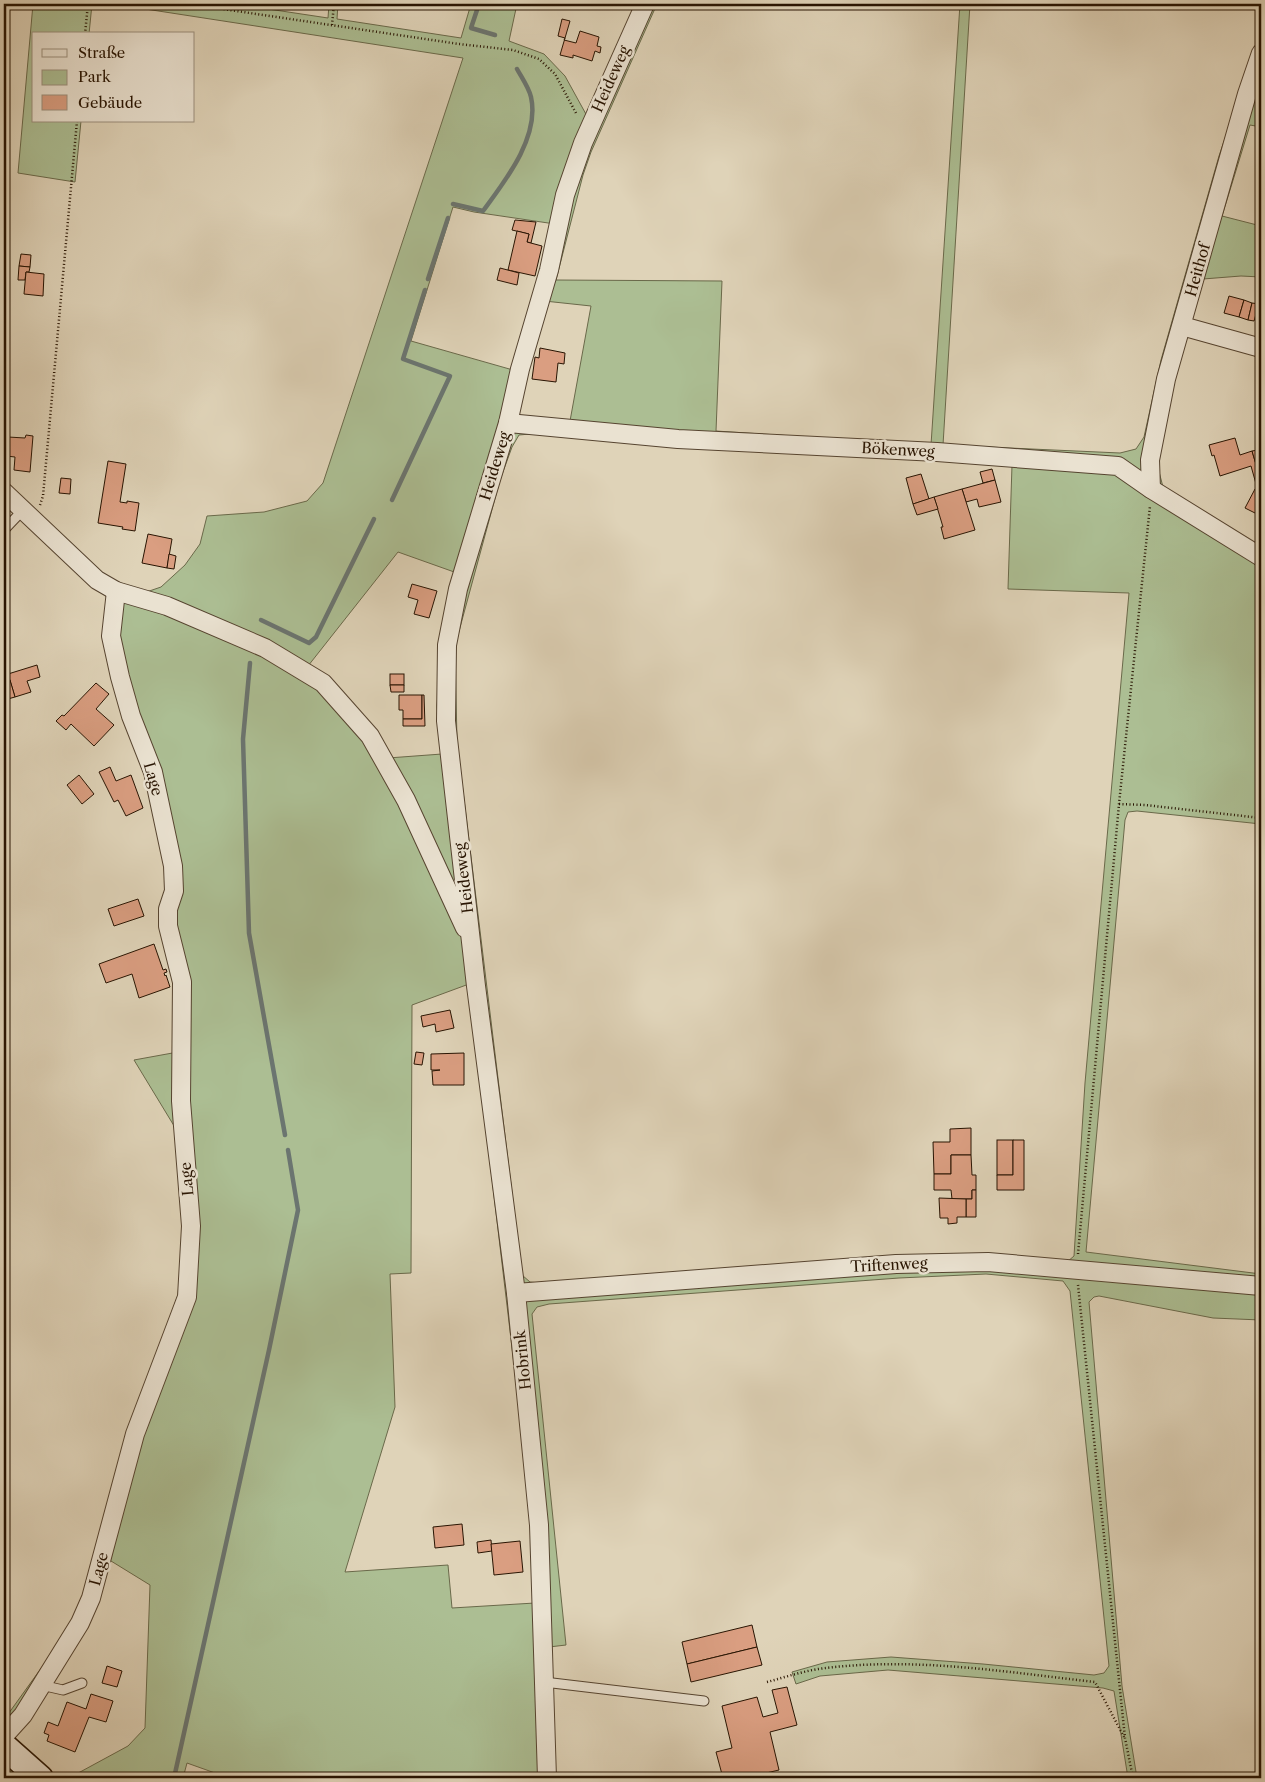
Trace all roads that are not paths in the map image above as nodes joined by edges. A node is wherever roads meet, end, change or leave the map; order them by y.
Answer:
1 (645, 4) edge
2 (1261, 53) edge
3 (1182, 326) junction
4 (1261, 348) edge
5 (508, 423) junction
6 (1151, 490) junction
7 (4, 492) edge
8 (29, 515) junction
9 (4, 530) edge
10 (1261, 557) edge
11 (116, 591) junction
12 (472, 945) junction
13 (1261, 1286) edge
14 (516, 1293) junction
15 (544, 1682) junction
16 (82, 1683) dead end
17 (41, 1685) junction
18 (704, 1701) dead end
19 (4, 1736) edge
20 (4, 1746) edge
21 (40, 1778) edge
22 (547, 1778) edge

1 - 5 street, Heideweg
2 - 3 street, Heithof
3 - 4 street
3 - 6 street, Heithof
5 - 6 street, Bökenweg
5 - 12 street, Heideweg
6 - 10 street, Bökenweg
7 - 8 street
8 - 9 lane
8 - 11 street
11 - 12 street
11 - 17 street, Lage
12 - 14 street, Hobrink
13 - 14 street, Triftenweg
14 - 15 street, Hobrink
15 - 18 lane
15 - 22 street, Hobrink
16 - 17 lane
17 - 19 street, Lage
20 - 21 main road

